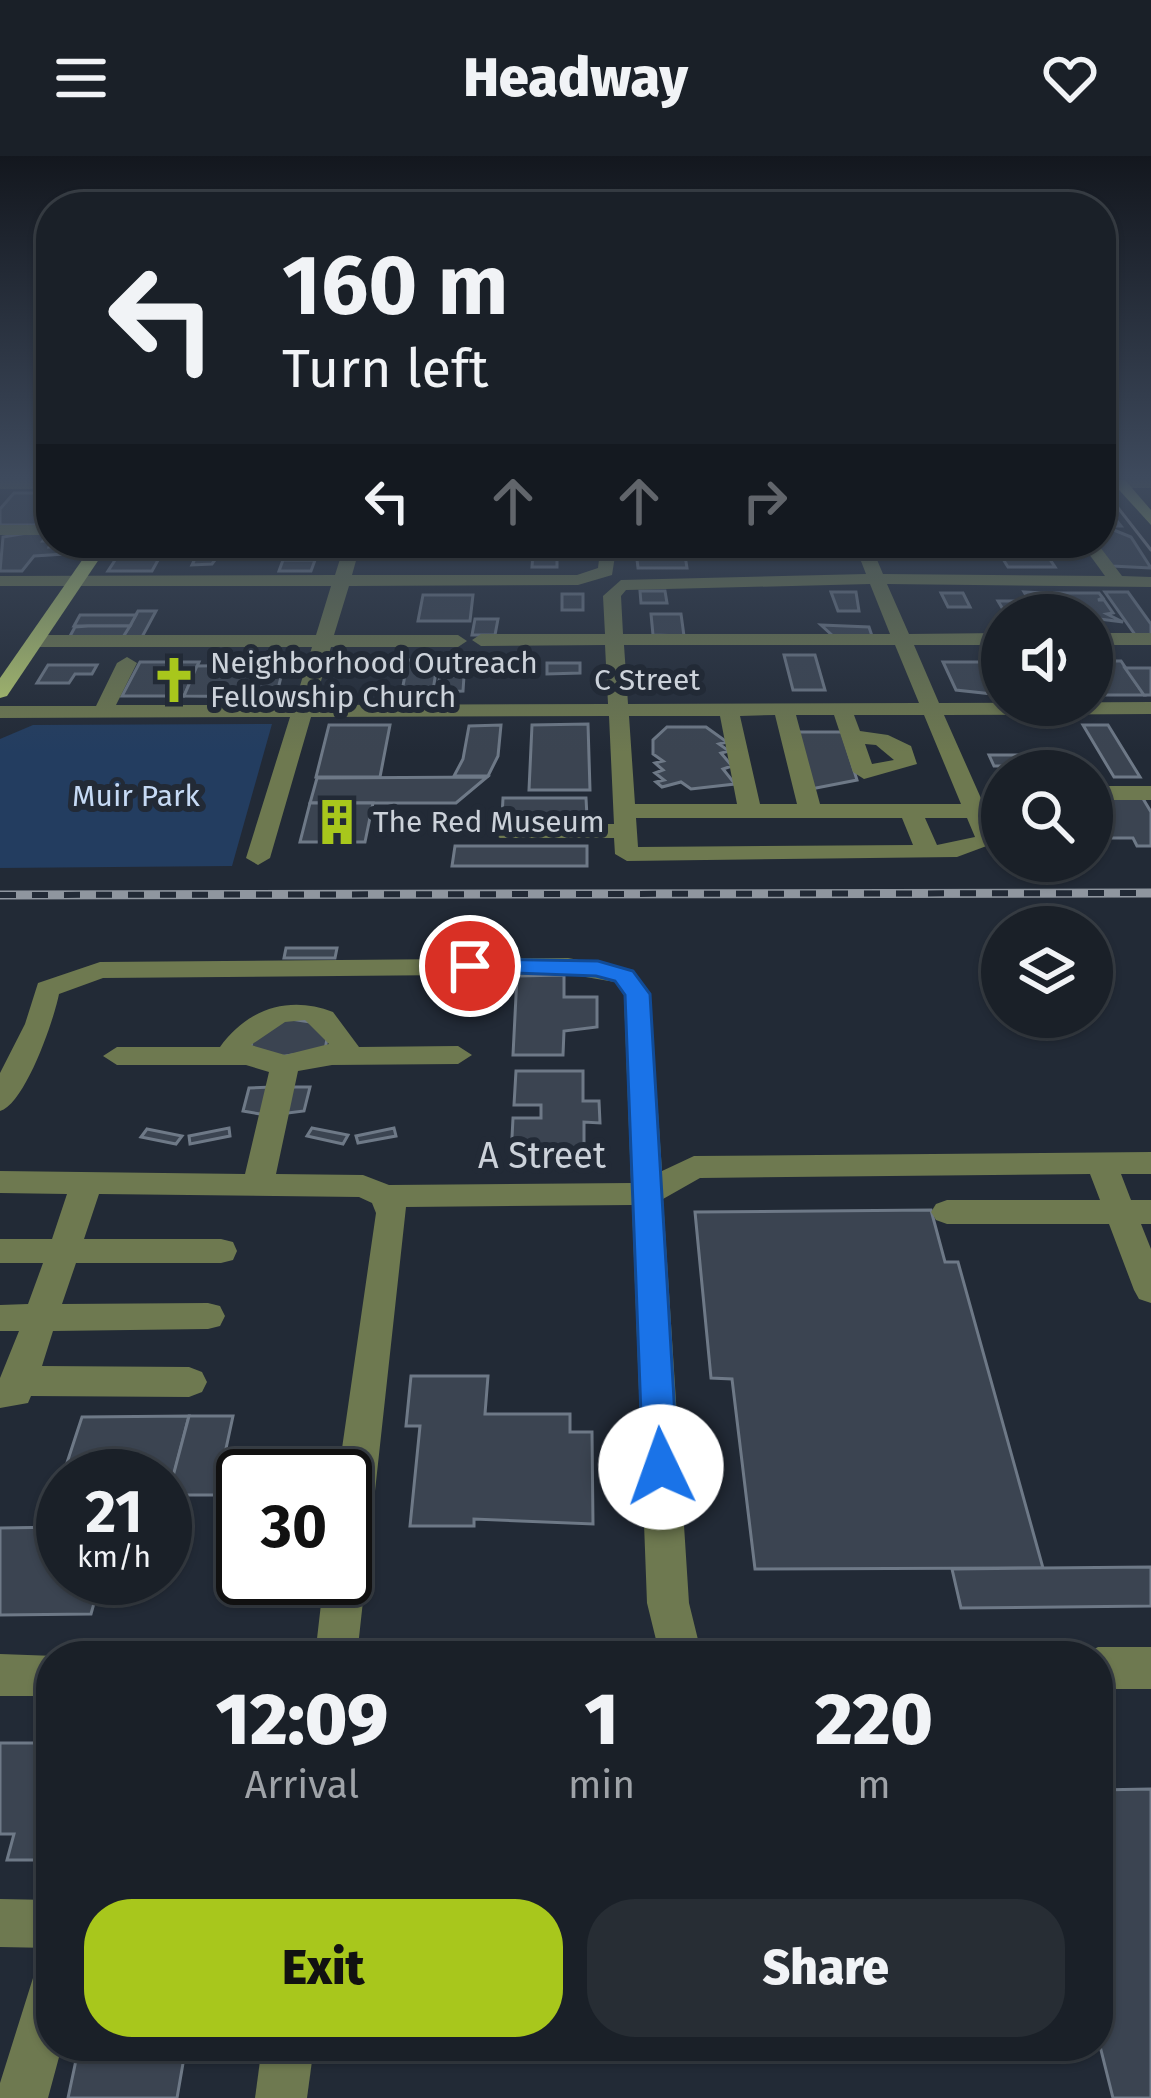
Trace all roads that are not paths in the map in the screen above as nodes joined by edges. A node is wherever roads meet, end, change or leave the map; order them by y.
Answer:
1 (38, 571) edge
2 (82, 571) edge
3 (344, 571) edge
4 (605, 571) edge
5 (873, 571) edge
6 (1110, 571) edge
7 (1114, 576) junction
8 (876, 579) junction
9 (1151, 579) edge
10 (1055, 580) junction
11 (0, 581) edge
12 (31, 581) junction
13 (74, 581) junction
14 (341, 581) junction
15 (900, 639) junction
16 (981, 639) edge
17 (1113, 639) edge
18 (1151, 639) edge
19 (458, 640) dead end
20 (481, 640) dead end
21 (614, 640) junction
22 (34, 641) junction
23 (324, 641) junction
24 (127, 664) dead end
25 (0, 692) edge
26 (1151, 708) edge
27 (842, 709) junction
28 (930, 709) junction
29 (618, 710) junction
30 (729, 710) junction
31 (784, 710) junction
32 (103, 711) junction
33 (303, 711) junction
34 (0, 712) edge
35 (852, 736) dead end
36 (1113, 793) edge
37 (1151, 793) edge
38 (981, 799) edge
39 (971, 802) junction
40 (750, 811) junction
41 (810, 811) junction
42 (911, 811) junction
43 (500, 831) dead end
44 (625, 832) junction
45 (928, 852) junction
46 (258, 858) dead end
47 (307, 967) junction
48 (298, 1009) junction
49 (458, 1055) dead end
50 (117, 1056) dead end
51 (246, 1056) junction
52 (328, 1056) junction
53 (285, 1064) junction
54 (0, 1101) edge
55 (1151, 1163) edge
56 (1101, 1164) junction
57 (0, 1182) edge
58 (87, 1183) junction
59 (258, 1184) junction
60 (647, 1194) junction
61 (385, 1196) junction
62 (947, 1212) dead end
63 (1136, 1212) edge
64 (0, 1251) edge
65 (64, 1251) junction
66 (221, 1251) dead end
67 (1151, 1290) edge
68 (208, 1316) dead end
69 (0, 1318) edge
70 (41, 1318) junction
71 (189, 1382) dead end
72 (10, 1387) edge
73 (361, 1449) edge
74 (342, 1605) edge
75 (338, 1641) edge
76 (677, 1641) edge
77 (1113, 1668) edge
78 (1151, 1668) edge
79 (0, 1675) edge
80 (36, 1675) edge
81 (0, 1922) edge
82 (36, 1923) edge
83 (36, 2049) edge
84 (286, 2061) edge
85 (22, 2098) edge
86 (281, 2098) edge

1 - 12 street
2 - 13 main road
3 - 14 street
4 - 14 street
5 - 8 street
6 - 7 street
7 - 9 street
7 - 10 street
8 - 10 street
8 - 15 street
8 - 21 street
9 - 10 street
11 - 12 street
12 - 13 street
13 - 14 street
13 - 22 main road
14 - 23 street
15 - 16 street
15 - 21 street
15 - 28 street
17 - 18 street
19 - 23 street
20 - 21 street
21 - 29 street
22 - 23 street
22 - 25 main road
23 - 33 street
24 - 32 street
26 - 28 street, C Street
27 - 28 street, C Street
27 - 31 street, C Street
27 - 35 street
28 - 39 street
29 - 30 street, C Street
29 - 33 street, C Street
29 - 44 street
30 - 31 street, C Street
30 - 40 street
31 - 41 street
32 - 33 street, C Street
32 - 34 street, C Street
33 - 46 street
36 - 37 street
38 - 39 street
39 - 42 street
39 - 45 street
40 - 41 street
40 - 44 street
41 - 42 street
42 - 45 street
43 - 44 street
44 - 45 street
47 - 48 street
47 - 54 street
47 - 60 street
48 - 51 street
48 - 52 street
49 - 52 street
50 - 51 street
51 - 53 street
52 - 53 street
53 - 59 street
55 - 56 street, A Street
56 - 60 street, A Street
56 - 63 street
57 - 58 street, A Street
58 - 59 street, A Street
58 - 65 street
59 - 61 street, A Street
60 - 61 street, A Street
60 - 76 street
61 - 73 street
62 - 63 street
63 - 67 street
64 - 65 street
65 - 66 street
65 - 70 street
68 - 70 street
69 - 70 street
70 - 72 street
71 - 72 street
74 - 75 street
77 - 78 street
79 - 80 street
81 - 82 street
83 - 85 street
84 - 86 street

